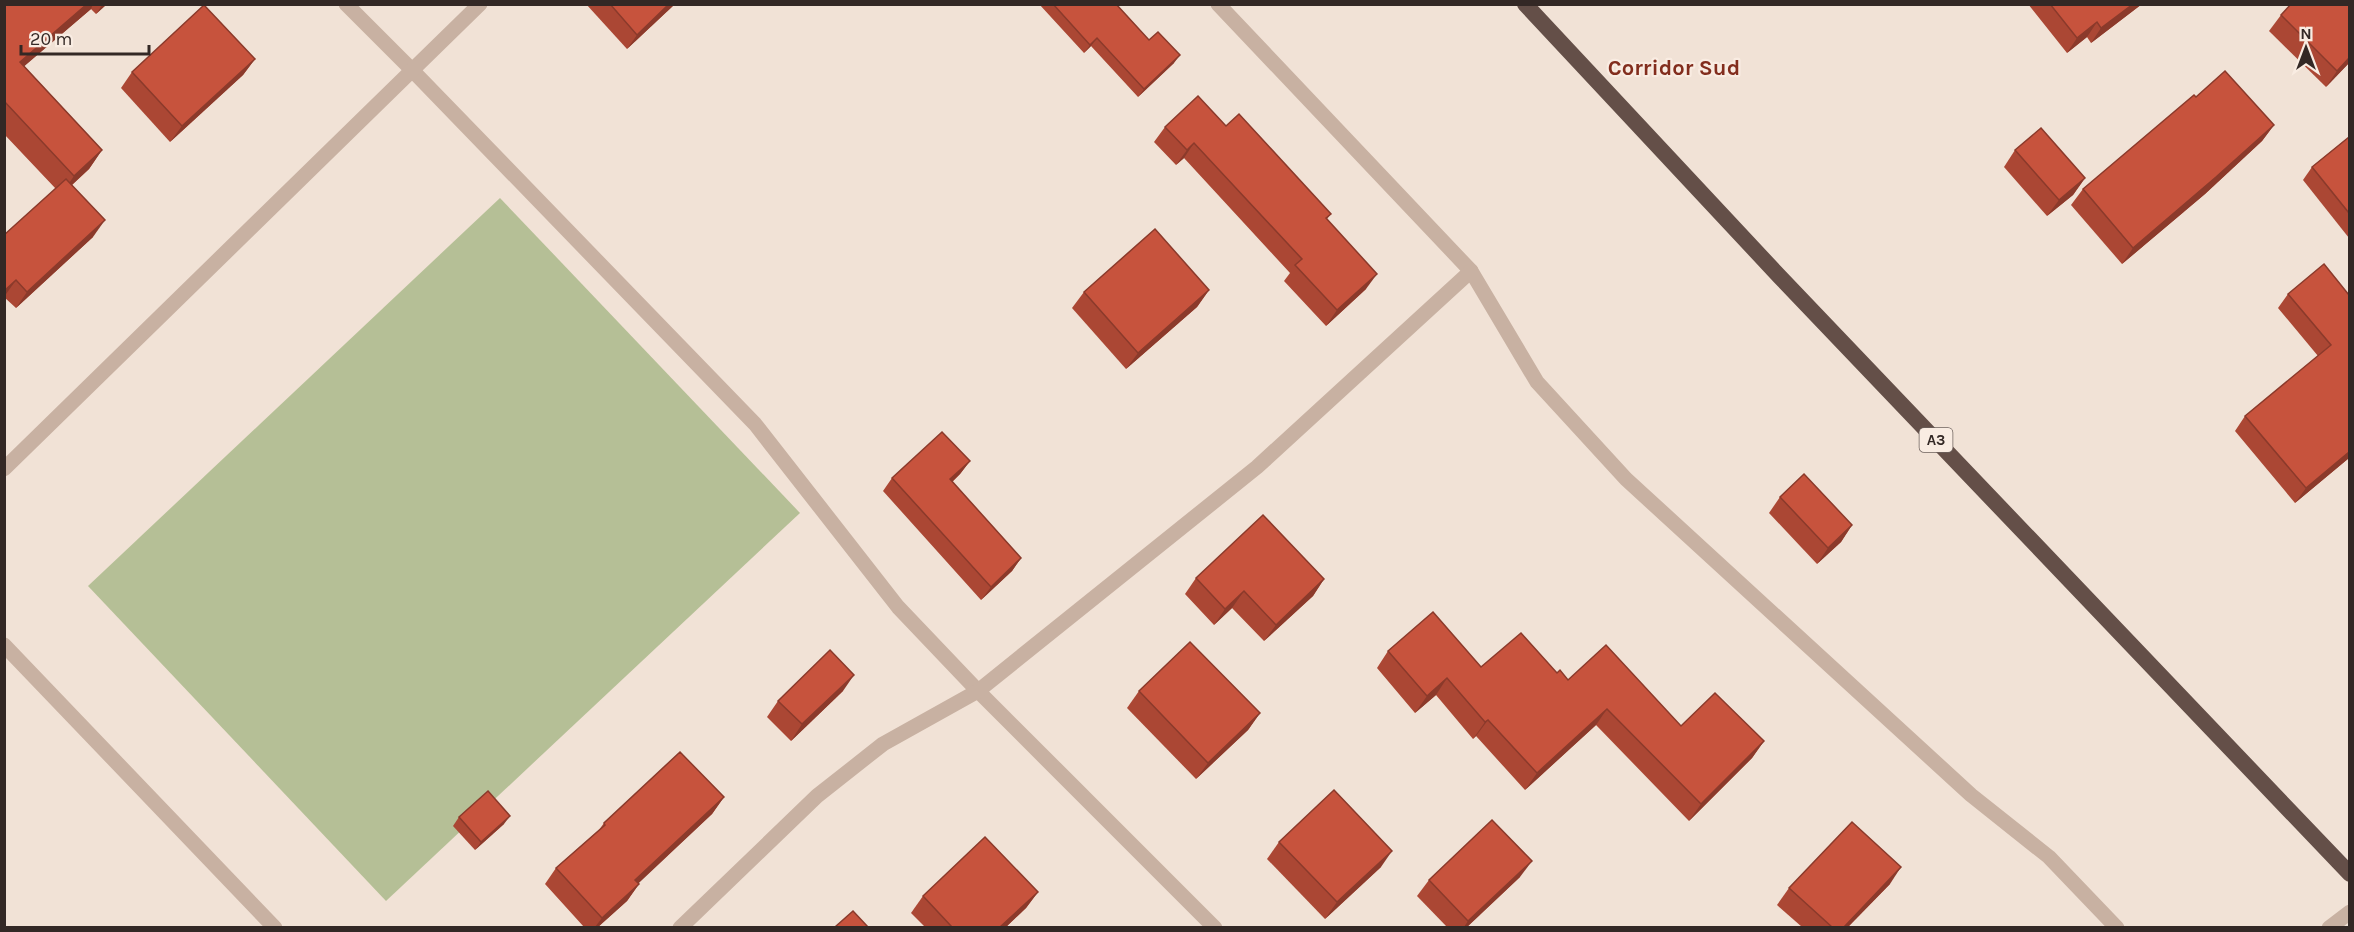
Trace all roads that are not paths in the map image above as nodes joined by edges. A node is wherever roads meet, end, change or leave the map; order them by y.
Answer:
1 (346, 4) edge
2 (480, 4) edge
3 (1218, 4) edge
4 (1525, 4) edge
5 (412, 70) junction
6 (1471, 271) junction
7 (4, 469) edge
8 (4, 645) edge
9 (978, 691) junction
10 (2349, 874) edge
11 (2349, 912) edge
12 (275, 927) edge
13 (680, 927) edge
14 (1215, 927) edge
15 (2117, 927) edge
16 (2329, 927) edge

1 - 5 street
2 - 5 street
3 - 6 street
4 - 10 highway, A3
5 - 7 street
5 - 9 street
6 - 9 street
6 - 15 street
8 - 12 street
9 - 13 street
9 - 14 street
11 - 16 street

